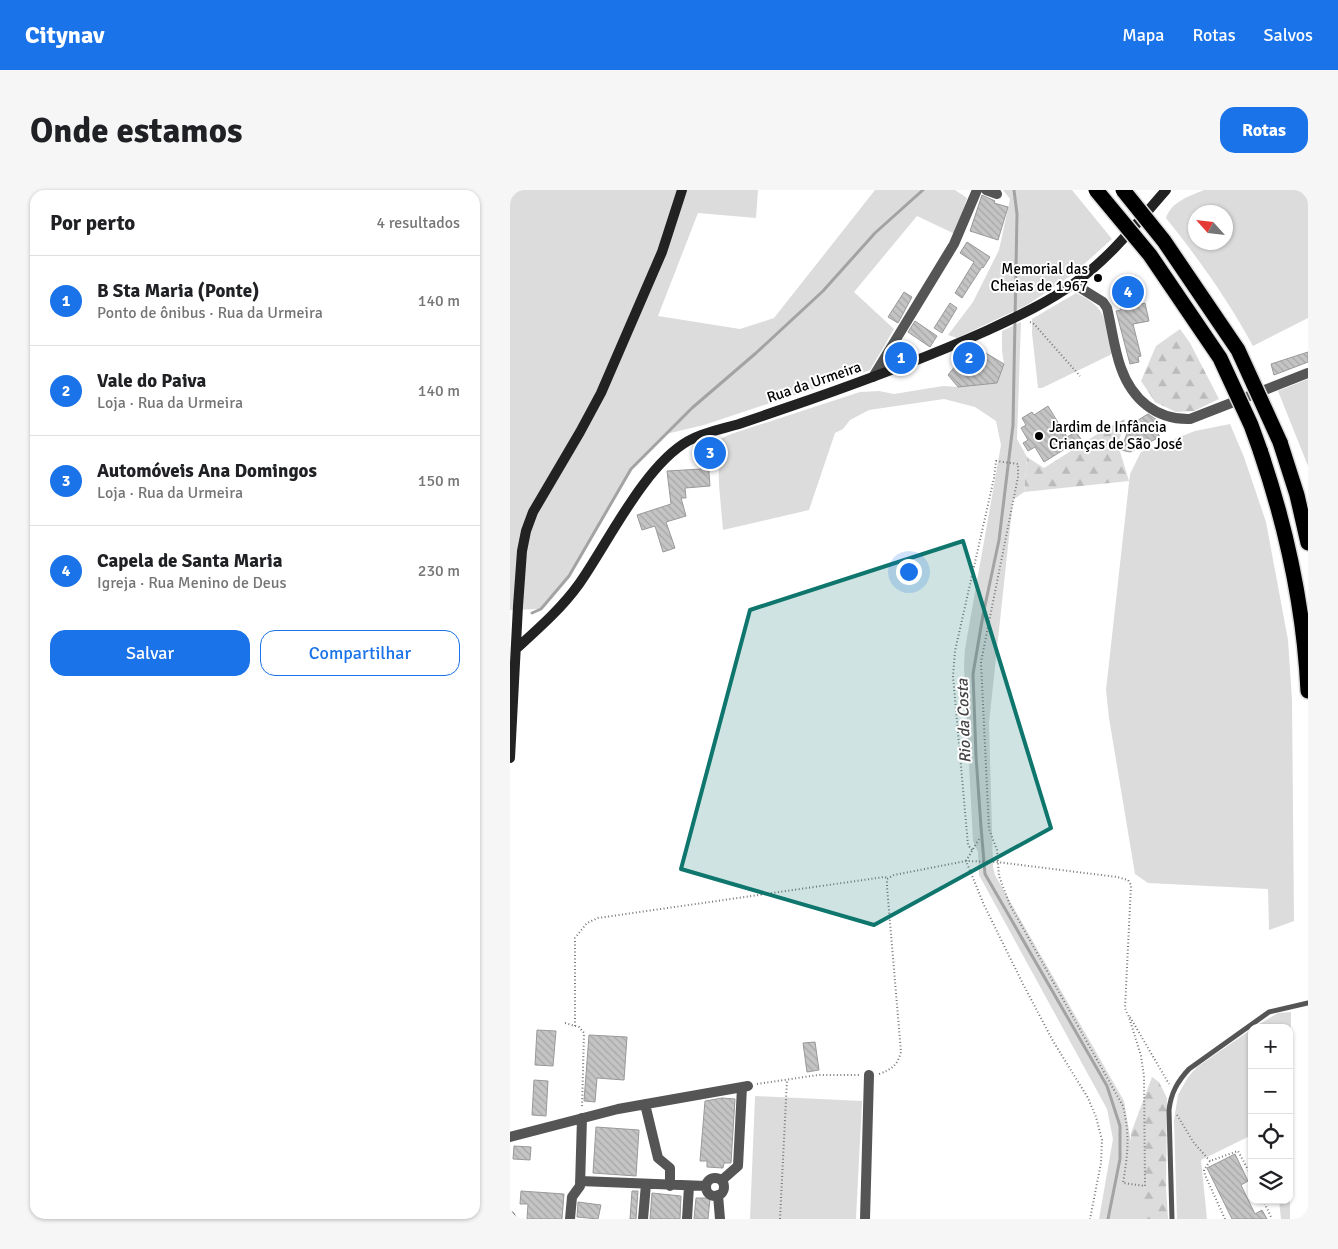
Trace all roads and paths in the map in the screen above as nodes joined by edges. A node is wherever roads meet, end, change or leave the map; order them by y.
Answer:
1 (682, 190) edge
2 (977, 190) edge
3 (986, 190) edge
4 (1096, 190) edge
5 (1123, 190) edge
6 (1166, 190) edge
7 (997, 194) dead end
8 (1074, 284) junction
9 (1034, 324) dead end
10 (1308, 373) edge
11 (1080, 376) dead end
12 (874, 377) junction
13 (1308, 543) edge
14 (513, 652) edge
15 (1308, 691) edge
16 (510, 758) edge
17 (979, 839) dead end
18 (972, 850) junction
19 (966, 861) junction
20 (996, 862) junction
21 (888, 878) junction
22 (1308, 1003) edge
23 (1128, 1014) junction
24 (565, 1023) dead end
25 (575, 1026) junction
26 (869, 1075) junction
27 (787, 1080) junction
28 (745, 1086) junction
29 (1174, 1089) junction
30 (645, 1104) junction
31 (1169, 1110) junction
32 (582, 1118) junction
33 (510, 1137) edge
34 (1210, 1161) junction
35 (1248, 1170) edge
36 (722, 1180) junction
37 (580, 1181) junction
38 (646, 1184) junction
39 (670, 1186) junction
40 (690, 1186) junction
41 (706, 1186) junction
42 (718, 1195) junction
43 (1265, 1204) edge
44 (570, 1219) edge
45 (643, 1219) edge
46 (687, 1219) edge
47 (720, 1219) edge
48 (780, 1219) edge
49 (866, 1219) edge
50 (1090, 1219) edge
51 (1172, 1219) edge
52 (1225, 1219) edge
53 (1272, 1219) edge

1 - 14 street
2 - 12 street
3 - 7 street
4 - 15 highway, bridge
5 - 13 highway, bridge
6 - 8 street, Rua da Urmeira
8 - 10 street
8 - 12 street, Rua da Urmeira
9 - 11 path
12 - 14 street, Rua da Urmeira
14 - 16 street
17 - 18 path
18 - 19 path
18 - 20 path
19 - 20 path
19 - 21 path
19 - 50 path
20 - 23 path
20 - 23 path
21 - 25 path
21 - 26 path
22 - 29 lane
23 - 29 path
24 - 25 path
25 - 32 path
26 - 27 path
26 - 49 street
27 - 28 path
27 - 48 path
28 - 30 street
28 - 36 street
29 - 31 lane
30 - 32 street
30 - 39 street
31 - 34 path
31 - 51 lane
32 - 33 street
32 - 37 street
34 - 35 path
34 - 52 path
36 - 41 street
36 - 42 street
37 - 38 street
37 - 44 street
38 - 39 street
38 - 45 street
39 - 40 street
40 - 41 street
40 - 46 street
41 - 42 street
42 - 47 street
43 - 53 path

